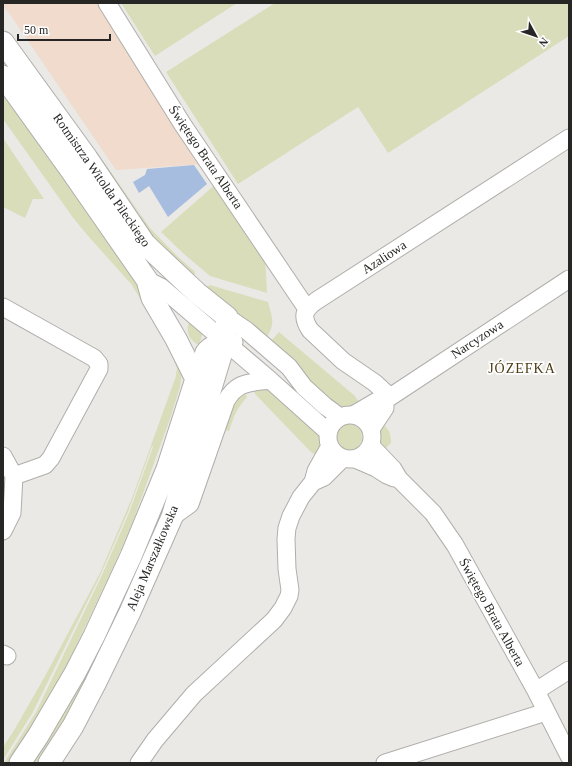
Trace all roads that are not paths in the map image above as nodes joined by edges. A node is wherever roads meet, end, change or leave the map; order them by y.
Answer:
1 (107, 3) edge
2 (3, 42) edge
3 (3, 76) edge
4 (569, 138) edge
5 (569, 279) edge
6 (147, 280) junction
7 (3, 307) edge
8 (308, 308) junction
9 (227, 317) junction
10 (226, 342) junction
11 (196, 379) junction
12 (270, 380) junction
13 (304, 387) junction
14 (387, 398) junction
15 (346, 416) junction
16 (371, 429) junction
17 (329, 439) junction
18 (371, 446) junction
19 (3, 456) edge
20 (349, 458) junction
21 (14, 476) junction
22 (399, 479) junction
23 (313, 482) junction
24 (172, 517) junction
25 (3, 531) edge
26 (569, 670) edge
27 (536, 691) junction
28 (546, 712) junction
29 (569, 756) edge
30 (20, 763) edge
31 (50, 763) edge
32 (139, 763) edge
33 (385, 763) edge

1 - 8 street, Świętego Brata Alberta
2 - 9 main road, Rotmistrza Witolda Pileckiego
3 - 6 main road, Rotmistrza Witolda Pileckiego
4 - 8 street, Azaliowa
5 - 14 street, Narcyzowa
6 - 10 street, Rotmistrza Witolda Pileckiego
6 - 11 main road, Rotmistrza Witolda Pileckiego
7 - 21 street
8 - 14 street
9 - 10 main road, Aleja Marszałkowska
9 - 13 street, Rotmistrza Witolda Pileckiego
10 - 11 street
10 - 12 street, Rotmistrza Witolda Pileckiego
10 - 13 street
10 - 24 main road, Aleja Marszałkowska
11 - 30 main road, Aleja Marszałkowska
12 - 17 street, Rotmistrza Witolda Pileckiego
12 - 24 street
13 - 15 street, Rotmistrza Witolda Pileckiego
14 - 15 street, Narcyzowa
14 - 16 street
15 - 16 street
15 - 17 street
16 - 18 street
17 - 20 street
17 - 23 street
18 - 20 street
18 - 22 street, Świętego Brata Alberta
19 - 21 street
20 - 22 street, Świętego Brata Alberta
20 - 23 street
21 - 25 street
22 - 27 street, Świętego Brata Alberta
23 - 32 street
24 - 31 main road, Aleja Marszałkowska
26 - 27 street
27 - 28 street, Świętego Brata Alberta
28 - 29 street, Świętego Brata Alberta
28 - 33 street

